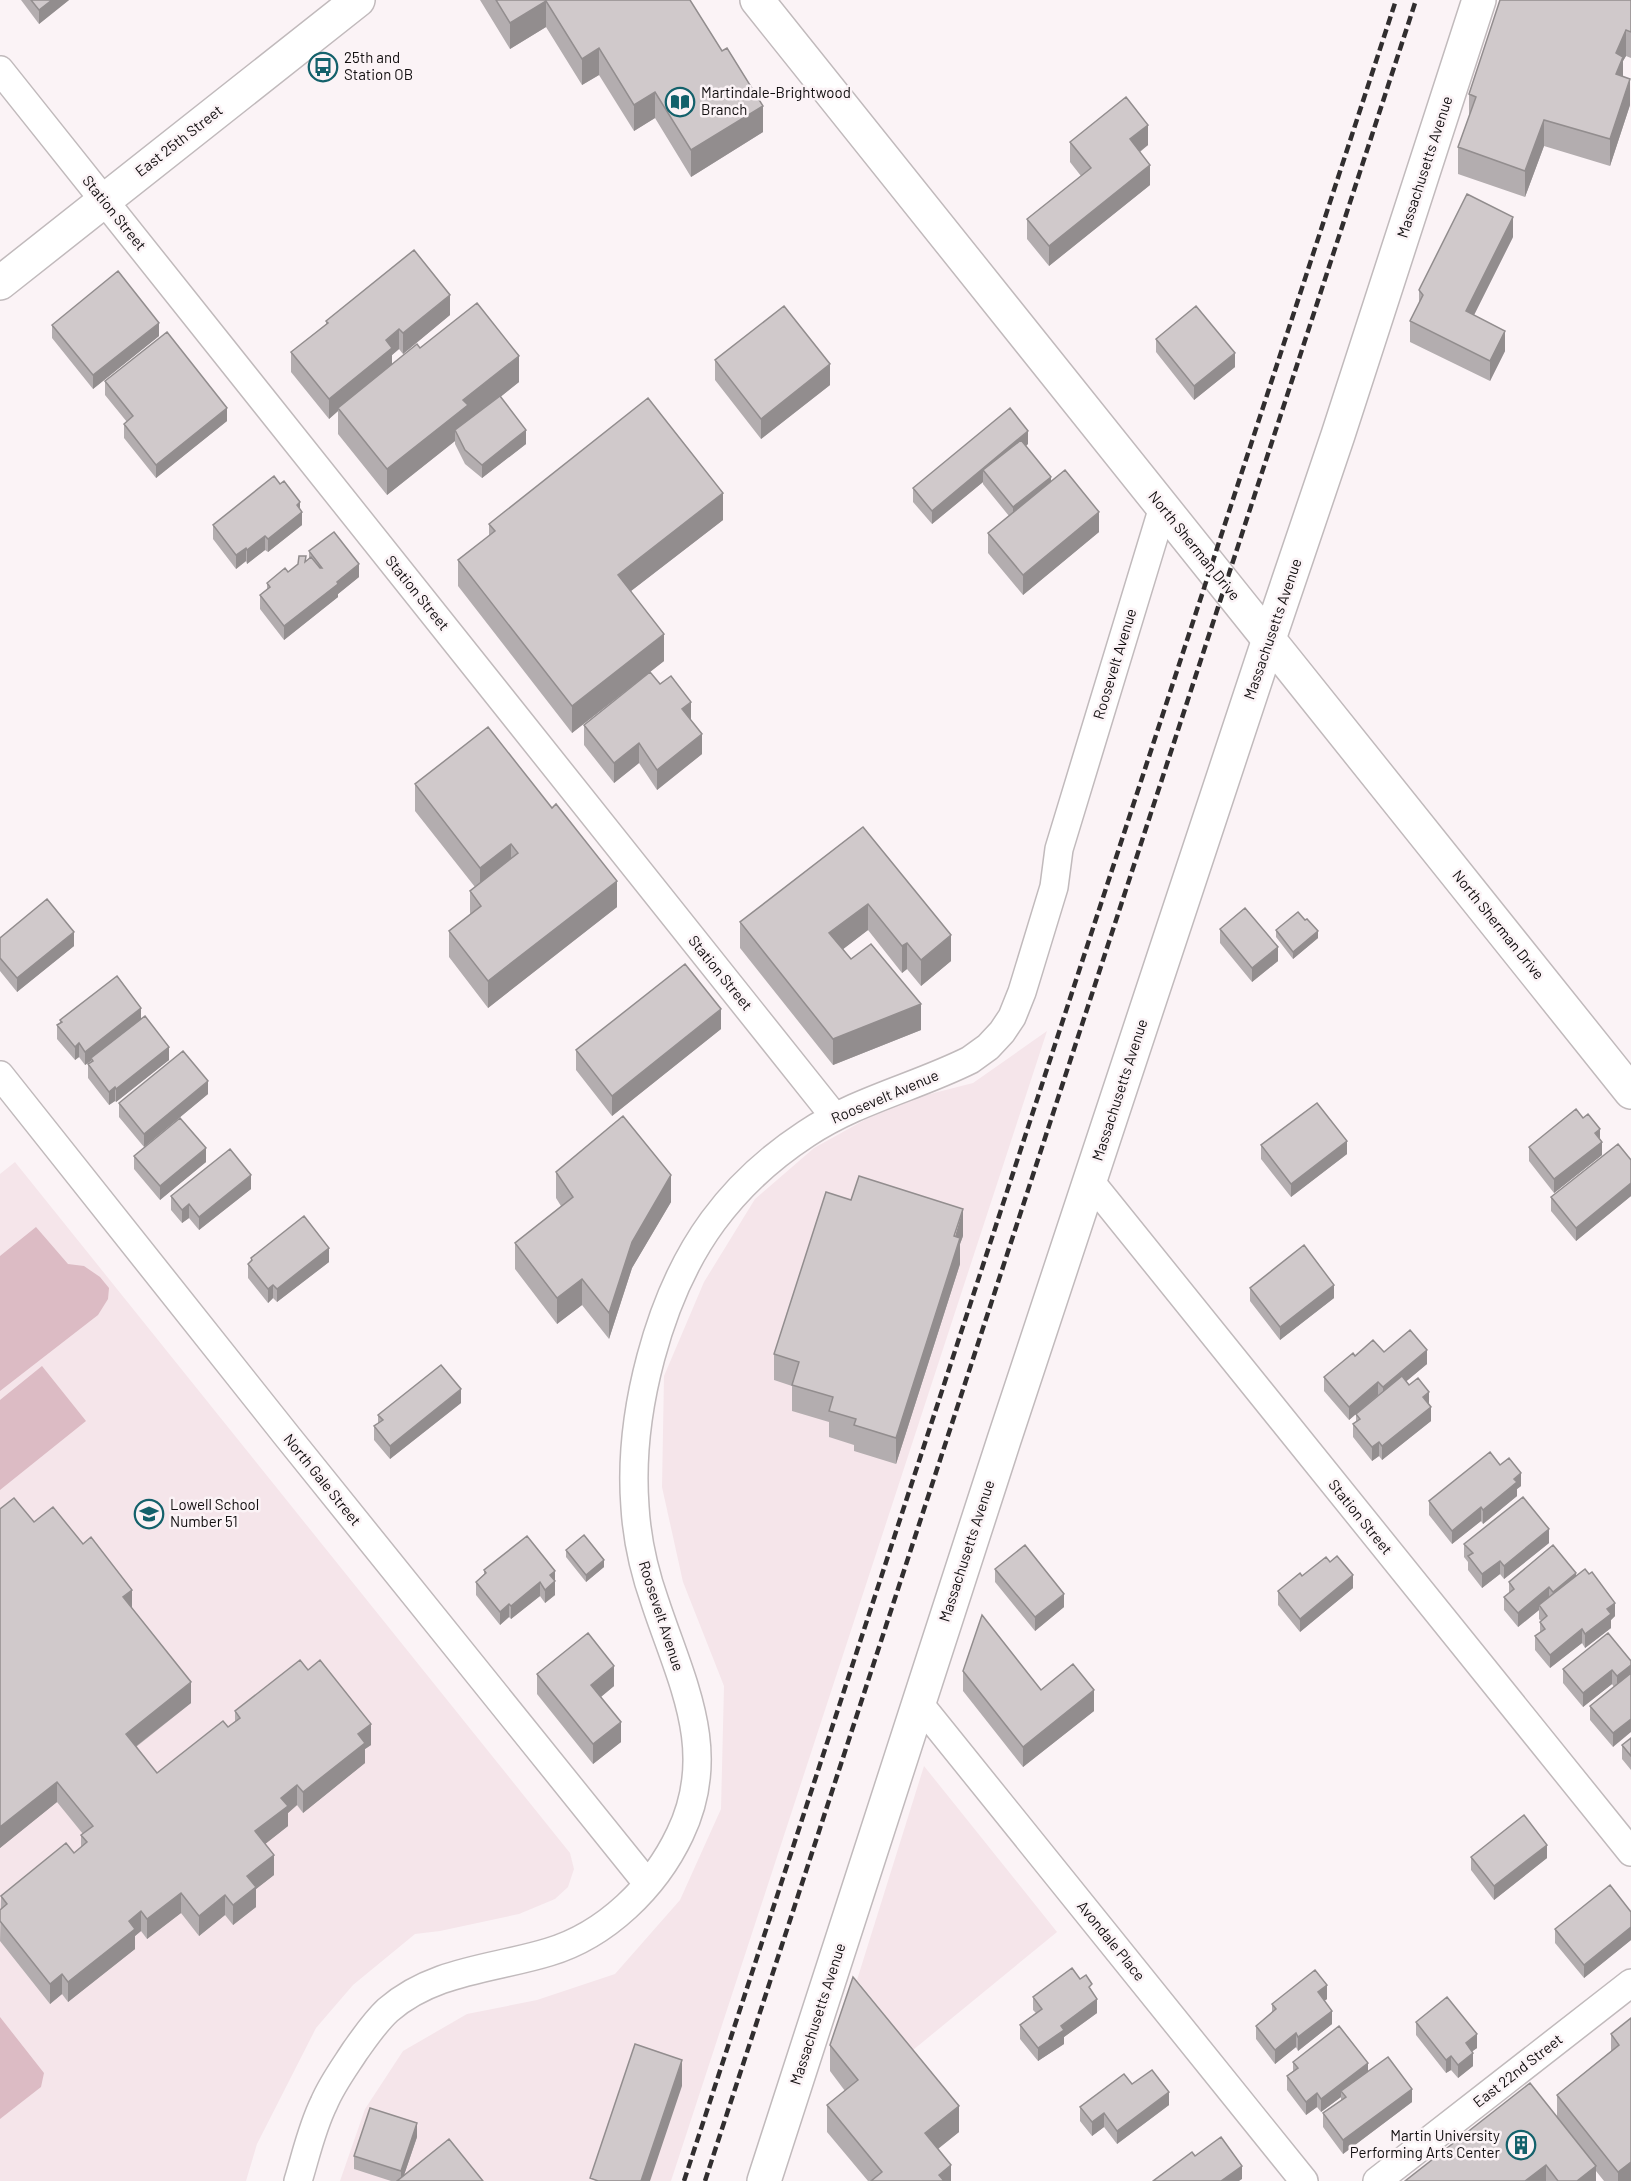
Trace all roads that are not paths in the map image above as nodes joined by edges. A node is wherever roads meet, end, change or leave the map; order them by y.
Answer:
1 (358, 0) edge
2 (757, 0) edge
3 (1479, 0) edge
4 (0, 70) edge
5 (104, 200) junction
6 (0, 283) edge
7 (1163, 507) junction
8 (1269, 639) junction
9 (0, 1075) edge
10 (1631, 1092) edge
11 (834, 1116) junction
12 (1090, 1181) junction
13 (918, 1702) junction
14 (1631, 1852) edge
15 (647, 1883) junction
16 (1631, 1983) edge
17 (298, 2181) edge
18 (765, 2181) edge
19 (1305, 2181) edge
20 (1377, 2181) edge

1 - 5 street, East 25th Street
2 - 7 street, North Sherman Drive
3 - 8 street, Massachusetts Avenue
4 - 5 street, Station Street
5 - 6 street, East 25th Street
5 - 11 street, Station Street
7 - 8 street, North Sherman Drive
7 - 11 street, Roosevelt Avenue
8 - 10 street, North Sherman Drive
8 - 12 street, Massachusetts Avenue
9 - 15 street, North Gale Street
11 - 15 street, Roosevelt Avenue
12 - 13 street, Massachusetts Avenue
12 - 14 street, Station Street
13 - 18 street, Massachusetts Avenue
13 - 19 street, Avondale Place
15 - 17 street, Roosevelt Avenue
16 - 20 street, East 22nd Street

